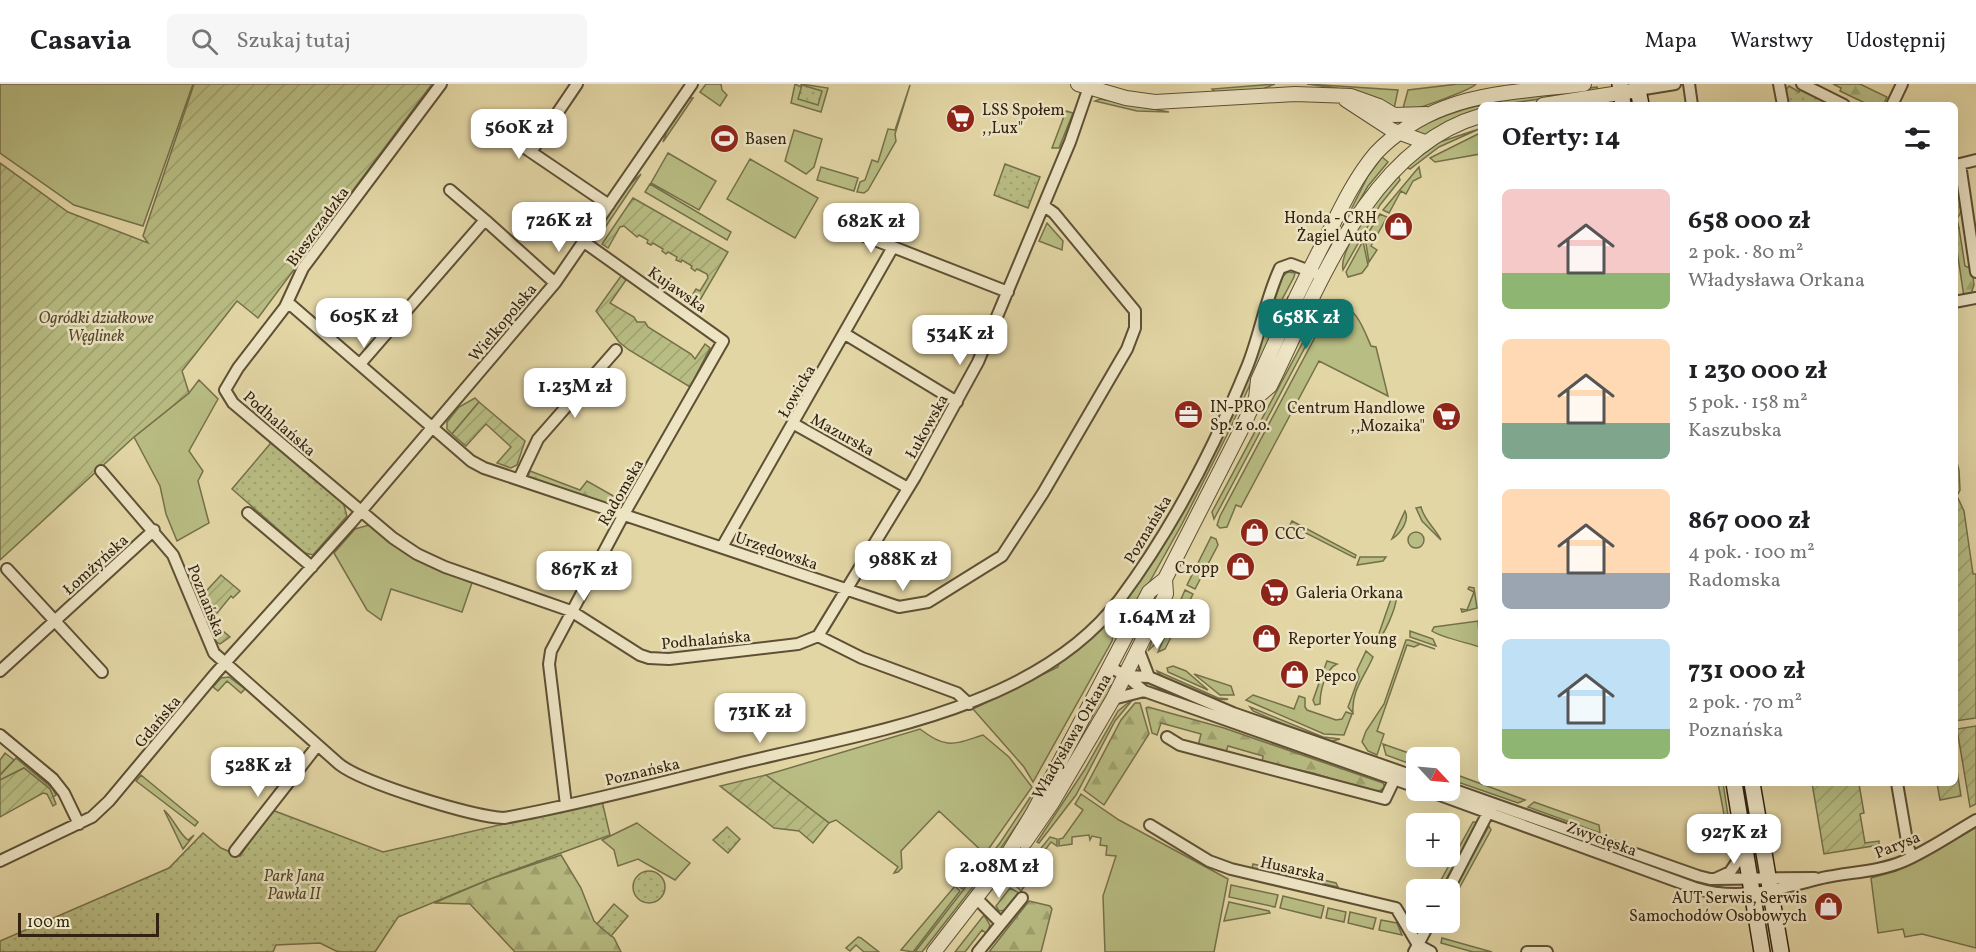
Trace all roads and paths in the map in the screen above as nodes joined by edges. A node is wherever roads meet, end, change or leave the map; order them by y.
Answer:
1 (441, 84) edge
2 (577, 84) edge
3 (692, 84) edge
4 (1584, 84) edge
5 (1675, 84) edge
6 (1689, 84) edge
7 (1779, 84) edge
8 (1802, 84) edge
9 (1902, 84) edge
10 (1085, 85) edge
11 (1639, 93) edge
12 (1621, 94) edge
13 (1336, 95) junction
14 (1564, 102) edge
15 (1692, 102) edge
16 (1782, 102) edge
17 (1838, 102) edge
18 (1893, 102) edge
19 (1431, 114) junction
20 (1394, 115) junction
21 (1478, 117) edge
22 (1382, 125) junction
23 (498, 130) dead end
24 (1400, 133) junction
25 (1425, 142) junction
26 (1379, 150) junction
27 (531, 152) junction
28 (1976, 160) edge
29 (1958, 162) edge
30 (1397, 166) junction
31 (1958, 168) edge
32 (450, 190) dead end
33 (609, 205) junction
34 (1044, 206) junction
35 (485, 220) junction
36 (859, 234) dead end
37 (584, 242) junction
38 (893, 247) junction
39 (1309, 270) junction
40 (1976, 272) edge
41 (1324, 278) junction
42 (555, 283) junction
43 (1008, 292) junction
44 (1976, 298) edge
45 (1958, 301) edge
46 (285, 307) junction
47 (845, 334) junction
48 (723, 341) joint
49 (616, 350) dead end
50 (360, 364) junction
51 (225, 390) joint
52 (1256, 398) junction
53 (957, 402) junction
54 (794, 424) junction
55 (433, 428) junction
56 (101, 471) dead end
57 (519, 479) junction
58 (908, 488) junction
59 (361, 511) junction
60 (248, 513) dead end
61 (624, 514) junction
62 (154, 530) junction
63 (722, 547) junction
64 (312, 567) junction
65 (7, 569) dead end
66 (1166, 579) junction
67 (847, 589) junction
68 (571, 611) junction
69 (55, 620) junction
70 (818, 636) junction
71 (1139, 651) junction
72 (225, 663) junction
73 (1110, 668) junction
74 (0, 671) edge
75 (102, 672) dead end
76 (1126, 676) junction
77 (1149, 677) junction
78 (1144, 691) junction
79 (1113, 699) junction
80 (969, 704) junction
81 (0, 735) edge
82 (1167, 737) dead end
83 (317, 746) junction
84 (1396, 775) junction
85 (1406, 776) edge
86 (1406, 781) edge
87 (1734, 786) edge
88 (1752, 786) edge
89 (1898, 786) edge
90 (1460, 793) edge
91 (1460, 799) edge
92 (566, 805) junction
93 (1491, 808) junction
94 (1976, 819) edge
95 (79, 824) junction
96 (1150, 825) dead end
97 (1745, 850) junction
98 (235, 851) dead end
99 (1912, 857) junction
100 (0, 861) edge
101 (1000, 867) junction
102 (1717, 878) junction
103 (1454, 879) edge
104 (1750, 879) junction
105 (1769, 885) junction
106 (1752, 895) junction
107 (976, 898) junction
108 (1022, 898) dead end
109 (1000, 922) junction
110 (1424, 933) edge
111 (1416, 949) edge
112 (934, 952) edge
113 (978, 952) edge
114 (1431, 952) edge
115 (1527, 952) edge
116 (1547, 952) edge
117 (1762, 952) edge
118 (1780, 952) edge

1 - 46 street, Bieszczadzka
2 - 27 street
3 - 33 street, Wielkopolska
4 - 19 street
5 - 11 street
6 - 15 street
7 - 16 street
8 - 17 street
9 - 18 street
10 - 13 street
10 - 34 street, Łukowska
11 - 12 street
12 - 14 street
13 - 20 street
13 - 22 street
19 - 20 street
19 - 24 street, Władysława Orkana
20 - 24 street
21 - 25 street, Władysława Orkana
22 - 24 street
22 - 26 street
23 - 27 street
24 - 25 street
24 - 26 street, Władysława Orkana
24 - 30 street
25 - 30 street, Władysława Orkana
26 - 39 street, Władysława Orkana
27 - 33 street
28 - 29 street
30 - 41 street, Władysława Orkana
31 - 40 street
32 - 35 street
33 - 37 street, Wielkopolska
34 - 43 street, Łukowska
34 - 67 street, Urzędowska
35 - 42 street
35 - 50 street
36 - 38 street
37 - 42 street, Wielkopolska
37 - 48 street, Kujawska
38 - 43 street
38 - 47 street, Łowicka
39 - 41 street
39 - 52 street, Władysława Orkana
39 - 80 street, Poznańska
41 - 52 street, Władysława Orkana
42 - 55 street, Wielkopolska
43 - 53 street, Łukowska
44 - 45 street
46 - 50 street, Urzędowska
46 - 51 street, Bieszczadzka
47 - 53 street
47 - 54 street, Łowicka
48 - 61 street, Radomska
49 - 57 street
50 - 55 street, Urzędowska
51 - 59 street, Podhalańska
52 - 66 street, Władysława Orkana
53 - 58 street, Łukowska
54 - 58 street, Mazurska
54 - 63 street, Łowicka
55 - 57 street, Urzędowska
55 - 59 street, Gdańska
56 - 62 street, Poznańska
57 - 61 street, Urzędowska
58 - 67 street, Łukowska
59 - 64 street, Gdańska
59 - 68 street, Podhalańska
60 - 64 street
61 - 63 street, Urzędowska
61 - 68 street, Radomska
62 - 69 street, Łomżyńska
62 - 72 street, Poznańska
63 - 67 street, Urzędowska
64 - 72 street, Gdańska
65 - 69 street
66 - 71 street, Władysława Orkana
66 - 73 street, Władysława Orkana
67 - 70 street, Łukowska
68 - 70 street, Podhalańska
68 - 92 street, Radomska
69 - 74 street, Łomżyńska
69 - 75 street
70 - 80 street
71 - 76 street, Władysława Orkana
71 - 77 street
72 - 83 street, Poznańska
72 - 95 street, Gdańska
73 - 76 street
73 - 101 street, Władysława Orkana
76 - 77 street
76 - 78 street
76 - 79 street, Władysława Orkana
77 - 84 street
78 - 79 street
78 - 84 street
79 - 101 street, Władysława Orkana
80 - 92 street, Poznańska
81 - 95 street
82 - 84 street
83 - 92 street, Poznańska
83 - 98 street
84 - 85 street
84 - 86 street
87 - 97 main road
88 - 105 main road
89 - 99 street
90 - 93 street, Zwycięska
91 - 93 street, Zwycięska
93 - 102 street, Zwycięska
93 - 103 street
93 - 106 street, Zwycięska
94 - 99 street, Parysa
95 - 100 street, Gdańska
96 - 111 street, Husarska
97 - 102 street
97 - 104 main road
99 - 105 street, Parysa
101 - 107 street, Władysława Orkana
102 - 104 street, Zwycięska
104 - 105 street, Zwycięska
104 - 106 main road
105 - 106 street, Zwycięska
105 - 118 main road
106 - 117 main road
107 - 109 street
107 - 112 street, Władysława Orkana
108 - 109 street
109 - 113 street
110 - 111 street
111 - 114 street
115 - 116 street

